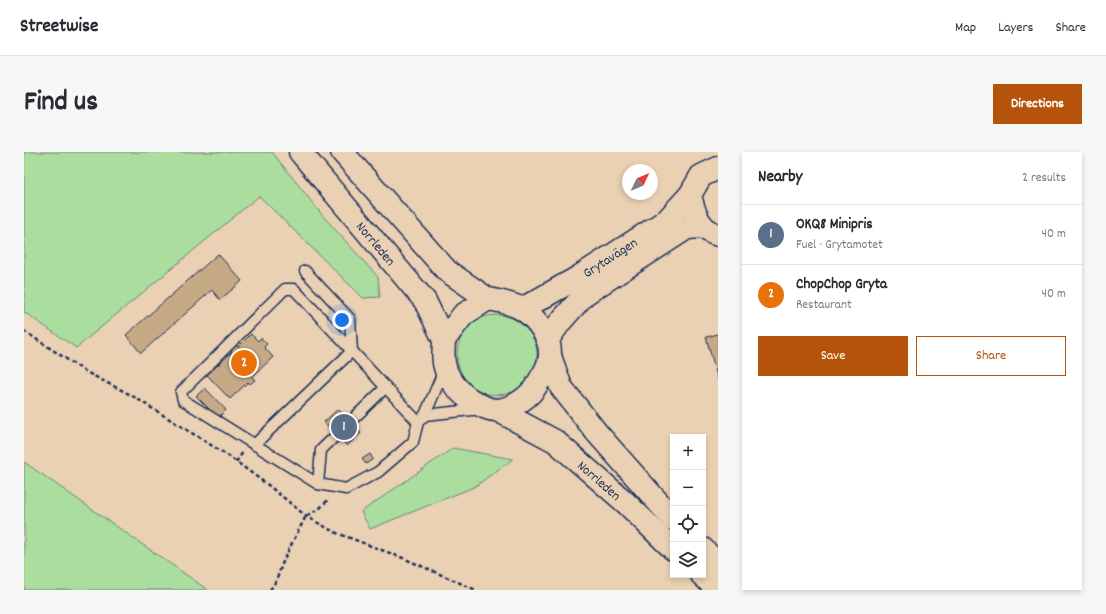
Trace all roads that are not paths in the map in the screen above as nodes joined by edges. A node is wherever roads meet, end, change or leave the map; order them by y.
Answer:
1 (300, 152) edge
2 (342, 152) edge
3 (717, 166) edge
4 (690, 195) junction
5 (714, 233) edge
6 (305, 271) dead end
7 (488, 299) junction
8 (522, 309) junction
9 (444, 340) junction
10 (549, 348) junction
11 (352, 351) junction
12 (445, 368) junction
13 (386, 388) junction
14 (491, 409) junction
15 (421, 418) junction
16 (255, 444) junction
17 (318, 484) junction
18 (670, 516) edge
19 (670, 546) edge
20 (706, 552) edge
21 (718, 564) edge
22 (705, 578) edge
23 (718, 590) edge

1 - 9 main road, Norrleden
2 - 7 main road
3 - 4 main road, Grytavägen
4 - 5 main road
4 - 8 main road, Grytavägen
5 - 10 main road, Grytavägen
6 - 11 lane
7 - 8 main road
7 - 9 main road
8 - 10 main road
9 - 12 main road
10 - 14 main road
10 - 18 main road, Norrleden
11 - 13 lane
11 - 16 lane
11 - 16 lane
12 - 14 main road
12 - 15 lane
13 - 15 lane
13 - 17 lane
14 - 15 lane
14 - 19 main road, Norrleden
15 - 17 lane
16 - 17 lane
20 - 21 main road
22 - 23 main road

